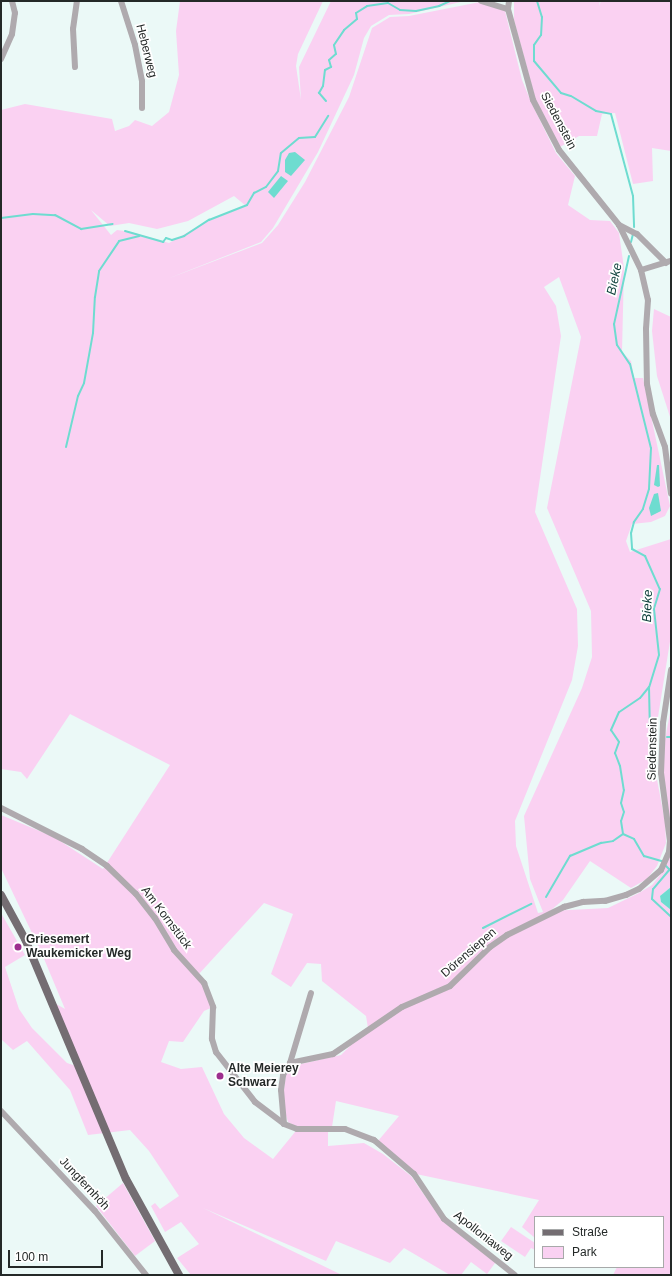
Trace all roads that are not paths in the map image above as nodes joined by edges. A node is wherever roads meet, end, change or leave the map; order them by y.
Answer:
1 (12, 1) edge
2 (77, 1) edge
3 (121, 1) edge
4 (481, 1) edge
5 (509, 1) edge
6 (508, 9) junction
7 (1, 59) edge
8 (75, 67) dead end
9 (142, 108) dead end
10 (619, 225) junction
11 (668, 262) edge
12 (640, 270) junction
13 (671, 494) edge
14 (671, 670) edge
15 (1, 808) edge
16 (669, 852) joint
17 (1, 895) edge
18 (311, 993) dead end
19 (290, 1063) junction
20 (1, 1111) edge
21 (284, 1124) junction
22 (146, 1275) edge
23 (179, 1275) edge
24 (515, 1275) edge

1 - 7 street
2 - 8 street
3 - 9 street, Heberweg
4 - 6 street
5 - 6 street
6 - 10 street, Siedenstein
10 - 11 street
10 - 12 street, Siedenstein
11 - 12 street
12 - 13 street, Siedenstein
14 - 16 street, Siedenstein
15 - 21 street, Am Kornstück
16 - 19 street, Dörensiepen
17 - 23 main road
18 - 19 street
19 - 21 street
20 - 22 street, Jungfernhöh
21 - 24 street, Apolloniaweg

